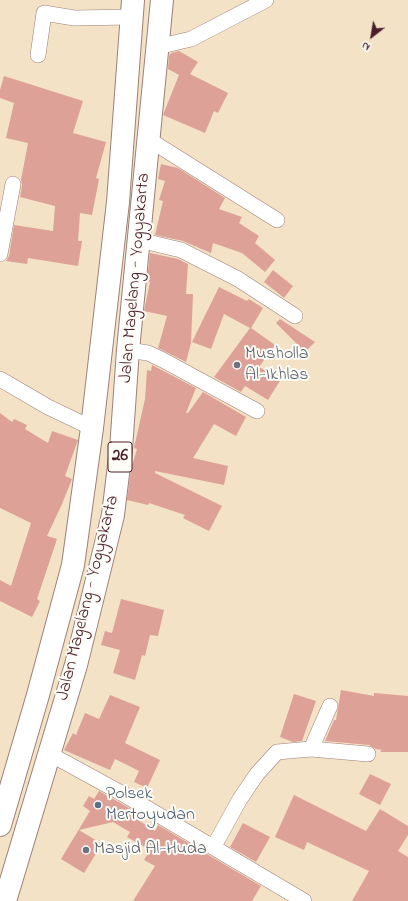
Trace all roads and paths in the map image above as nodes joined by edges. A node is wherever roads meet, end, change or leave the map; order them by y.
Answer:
1 (162, 0) edge
2 (266, 0) edge
3 (44, 7) edge
4 (132, 9) edge
5 (157, 48) junction
6 (38, 55) dead end
7 (148, 139) junction
8 (13, 184) dead end
9 (277, 220) dead end
10 (139, 240) junction
11 (0, 254) edge
12 (295, 316) dead end
13 (128, 350) junction
14 (0, 379) edge
15 (257, 411) dead end
16 (92, 428) junction
17 (330, 706) dead end
18 (311, 749) junction
19 (48, 753) junction
20 (368, 754) dead end
21 (1, 821) edge
22 (27, 830) junction
23 (214, 846) junction
24 (5, 901) edge
25 (304, 901) edge

1 - 5 highway, Jalan Magelang - Yogyakarta / 26
2 - 5 street
3 - 4 street
3 - 6 street
4 - 16 highway, Jalan Magelang - Yogyakarta / 26
5 - 7 highway, Jalan Magelang - Yogyakarta / 26
7 - 9 street
7 - 10 highway, Jalan Magelang - Yogyakarta / 26
8 - 11 street
10 - 12 street
10 - 13 highway, Jalan Magelang - Yogyakarta / 26
13 - 15 street
13 - 19 highway, Jalan Magelang - Yogyakarta / 26
14 - 16 street
16 - 21 highway, Jalan Magelang - Yogyakarta / 26
17 - 18 street
18 - 20 street
18 - 23 street
19 - 22 highway, Jalan Magelang - Yogyakarta / 26
19 - 23 street
21 - 22 highway
22 - 24 highway, Jalan Magelang - Yogyakarta / 26
23 - 25 street

